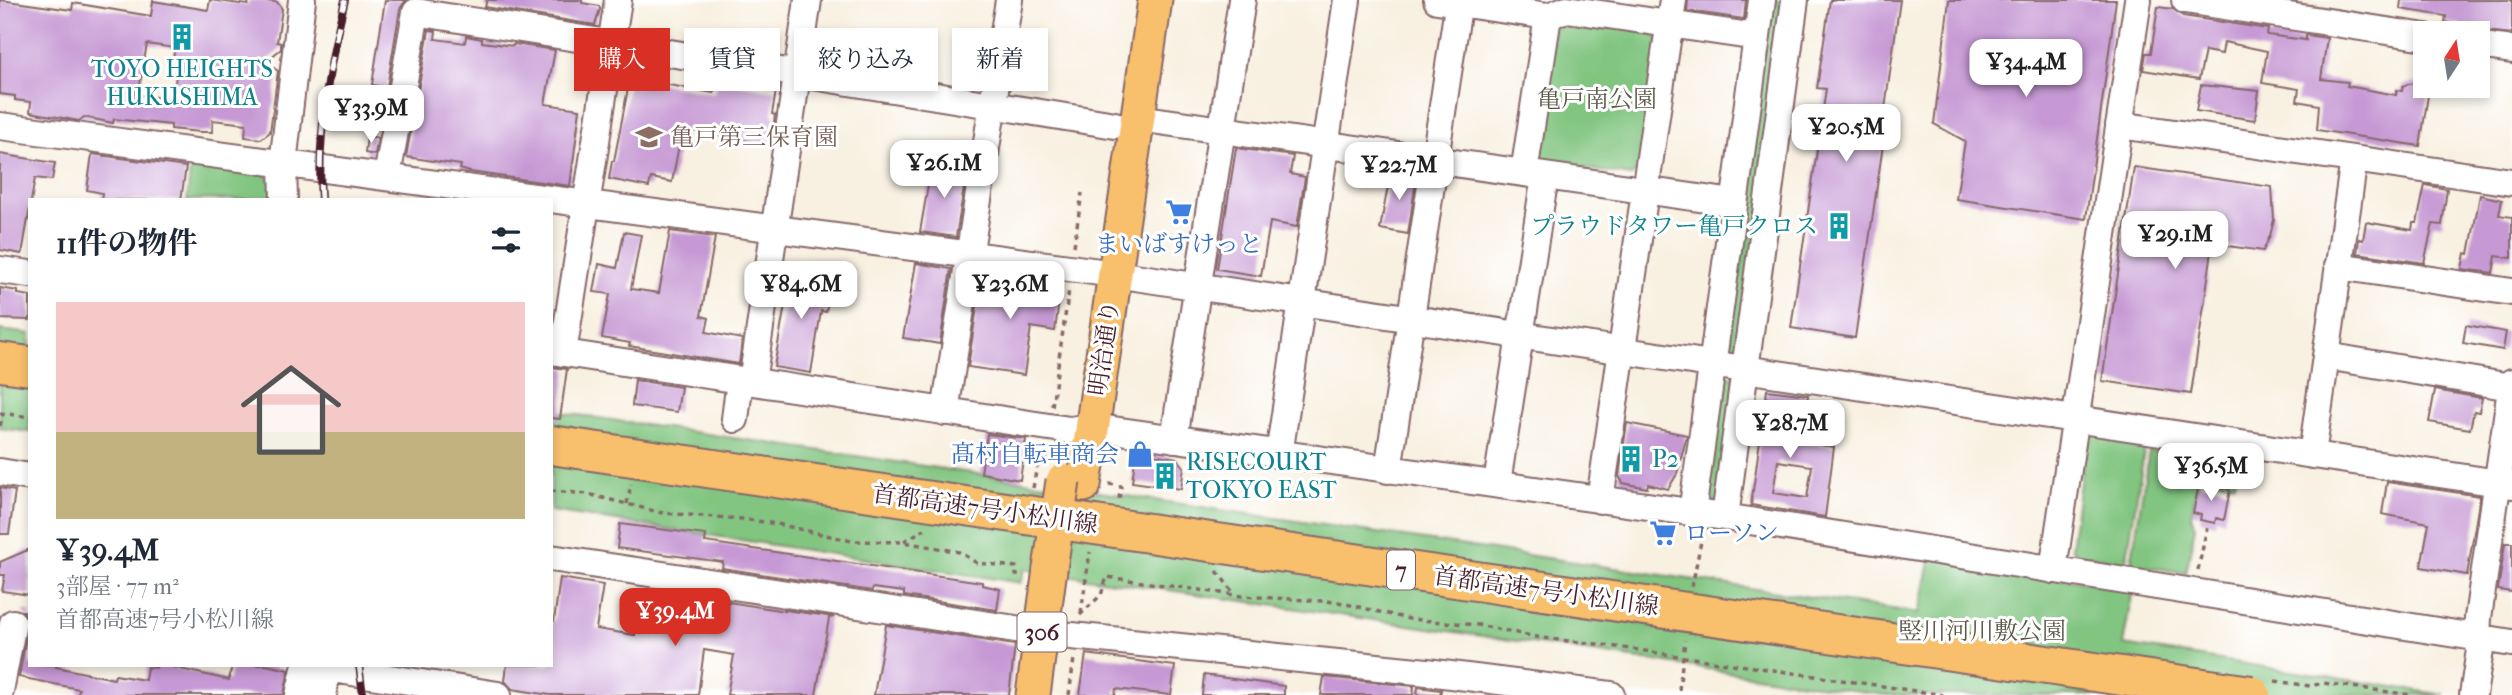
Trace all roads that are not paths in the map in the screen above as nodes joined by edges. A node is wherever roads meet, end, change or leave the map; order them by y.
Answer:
1 (303, 0) edge
2 (618, 0) edge
3 (807, 0) edge
4 (1009, 0) edge
5 (1133, 0) edge
6 (1155, 0) edge
7 (1242, 0) edge
8 (1347, 0) edge
9 (1762, 0) edge
10 (1795, 0) edge
11 (2138, 0) edge
12 (2185, 0) edge
13 (1451, 1) edge
14 (441, 8) edge
15 (1561, 8) edge
16 (1672, 13) edge
17 (614, 28) edge
18 (803, 28) edge
19 (2413, 35) edge
20 (574, 36) edge
21 (1757, 37) junction
22 (2490, 47) edge
23 (2512, 50) edge
24 (670, 53) edge
25 (794, 74) edge
26 (605, 91) edge
27 (795, 91) edge
28 (901, 91) edge
29 (992, 106) junction
30 (1126, 122) junction
31 (2119, 125) junction
32 (0, 126) edge
33 (1222, 130) junction
34 (1326, 145) junction
35 (2354, 159) junction
36 (1435, 160) junction
37 (283, 164) junction
38 (1535, 175) junction
39 (387, 177) junction
40 (2512, 182) edge
41 (1645, 190) junction
42 (475, 194) edge
43 (284, 198) edge
44 (520, 198) edge
45 (553, 201) edge
46 (1734, 203) junction
47 (587, 204) junction
48 (775, 229) junction
49 (969, 255) junction
50 (2339, 265) junction
51 (0, 270) edge
52 (1093, 271) junction
53 (28, 274) edge
54 (1197, 287) junction
55 (2512, 292) edge
56 (1302, 302) junction
57 (1411, 319) junction
58 (1520, 335) junction
59 (1622, 351) junction
60 (557, 352) edge
61 (2326, 356) junction
62 (0, 362) edge
63 (1712, 365) junction
64 (28, 366) edge
65 (1745, 369) junction
66 (746, 381) junction
67 (2512, 384) edge
68 (945, 412) junction
69 (735, 419) dead end
70 (2075, 419) junction
71 (1070, 428) junction
72 (1174, 439) junction
73 (553, 445) edge
74 (1279, 455) junction
75 (2312, 455) junction
76 (553, 468) edge
77 (1388, 470) junction
78 (0, 472) edge
79 (28, 477) edge
80 (1497, 484) junction
81 (2504, 484) edge
82 (1600, 500) junction
83 (1692, 513) junction
84 (1725, 517) junction
85 (553, 558) edge
86 (2053, 570) junction
87 (14, 625) edge
88 (1065, 630) junction
89 (2477, 638) junction
90 (2512, 643) edge
91 (313, 667) edge
92 (313, 667) edge
93 (317, 667) edge
94 (430, 675) edge
95 (386, 686) edge
96 (0, 691) edge
97 (299, 695) edge
98 (323, 695) edge
99 (498, 695) edge
100 (1033, 695) edge
101 (1052, 695) edge
102 (1611, 695) edge
103 (2073, 695) edge
104 (2251, 695) edge
105 (2473, 695) edge

1 - 37 street
2 - 17 street
3 - 18 street
4 - 29 street
5 - 30 main road, 明治通り / 306
6 - 30 main road, 明治通り / 306
7 - 33 street
8 - 34 street
9 - 21 street
10 - 65 street
11 - 31 street
12 - 19 street
13 - 15 street
13 - 36 street
14 - 20 street
14 - 39 street
15 - 16 street
15 - 38 street
16 - 21 street
16 - 41 street
21 - 46 street
22 - 23 street
24 - 25 street
26 - 47 street
27 - 48 street
28 - 29 street
29 - 30 street
29 - 49 street
30 - 33 street
30 - 52 main road, 明治通り / 306
31 - 35 street
31 - 70 street
32 - 37 street
33 - 34 street
33 - 54 street
34 - 36 street
34 - 56 street
35 - 40 street
35 - 50 street
36 - 38 street
36 - 57 street
37 - 39 street
37 - 43 street
38 - 41 street
38 - 58 street
39 - 42 street
41 - 46 street
41 - 59 street
42 - 44 street
45 - 47 street
46 - 63 street
47 - 48 street
47 - 60 street
48 - 49 street
48 - 66 street
49 - 52 street
49 - 68 street
50 - 55 street
50 - 61 street
51 - 53 street
52 - 54 street
52 - 71 main road, 明治通り / 306
54 - 56 street
54 - 72 street
56 - 57 street
56 - 74 street
57 - 58 street
57 - 77 street
58 - 59 street
58 - 80 street
59 - 63 street
59 - 82 street
60 - 66 street
61 - 67 street
61 - 75 street
62 - 64 highway
63 - 65 street
63 - 83 street
65 - 70 street
65 - 84 street
66 - 68 street
66 - 69 street
67 - 81 street
68 - 71 street
70 - 75 street
70 - 86 street
71 - 72 street
71 - 88 main road, 明治通り / 306, bridge
72 - 74 street
73 - 104 highway, 首都高速7号小松川線 / 7, bridge
74 - 77 street
75 - 81 street
76 - 103 highway, 首都高速7号小松川線 / 7
77 - 80 street
78 - 79 street
80 - 82 street
81 - 89 street
82 - 83 street
83 - 84 street
84 - 86 street
85 - 88 street
86 - 89 street
87 - 96 street
88 - 100 main road, 明治通り / 306
88 - 101 main road, 明治通り / 306
88 - 102 street
89 - 90 street
89 - 105 street
91 - 97 street
92 - 98 street
93 - 95 street
94 - 95 street
94 - 99 street

